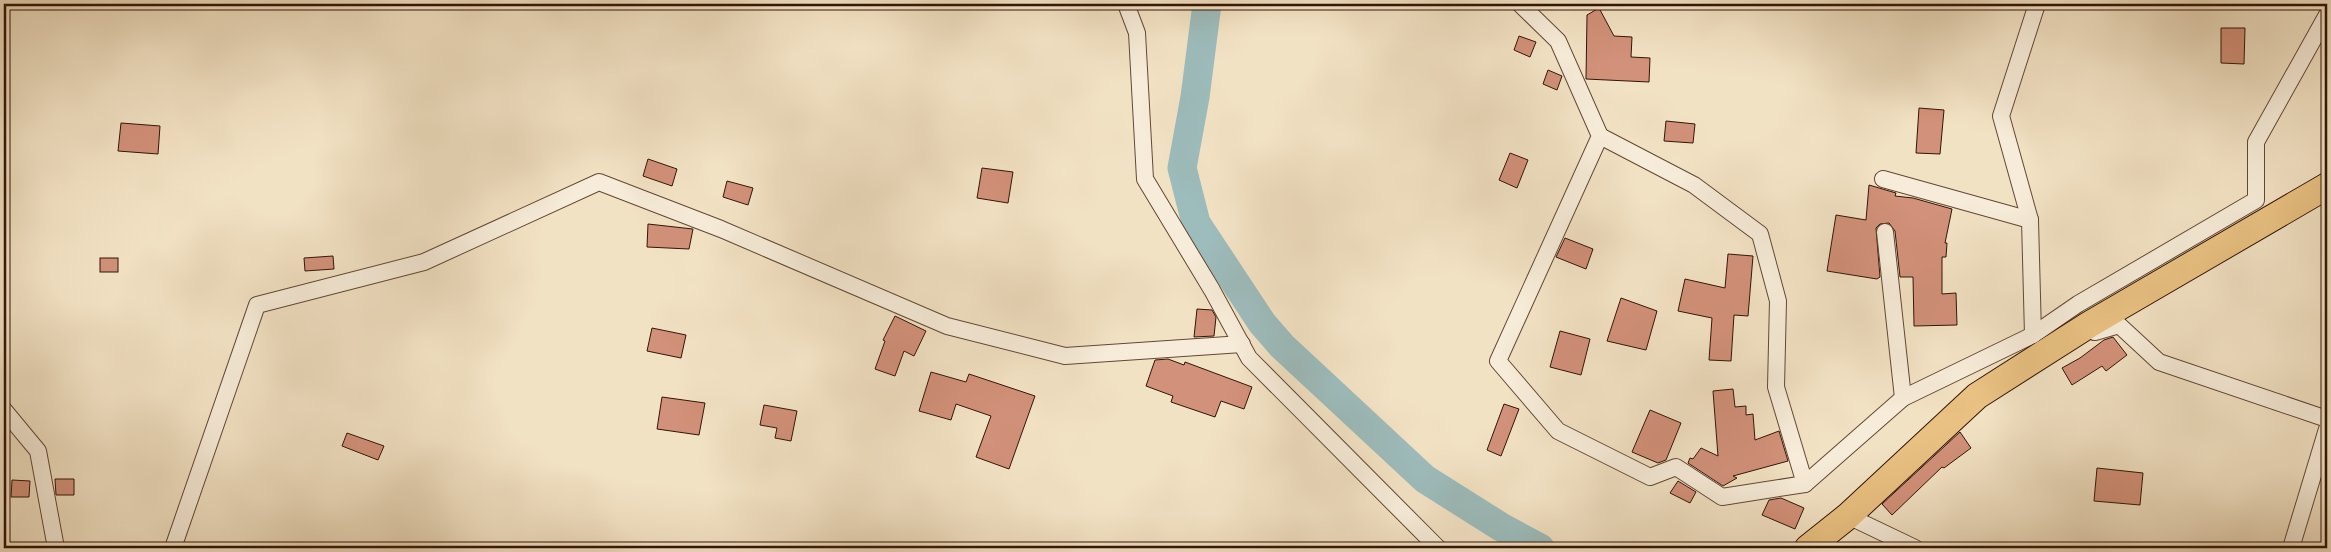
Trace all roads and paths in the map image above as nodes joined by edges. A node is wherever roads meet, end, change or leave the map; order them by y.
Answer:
1 (1126, 4) edge
2 (1520, 4) edge
3 (2036, 4) edge
4 (2327, 15) edge
5 (1600, 136) junction
6 (1884, 179) dead end
7 (2327, 186) edge
8 (2030, 220) junction
9 (1884, 232) dead end
10 (2084, 314) junction
11 (2033, 335) junction
12 (1242, 344) junction
13 (1903, 398) junction
14 (4, 410) edge
15 (2327, 420) edge
16 (2327, 429) edge
17 (1806, 484) junction
18 (1848, 516) junction
19 (56, 548) edge
20 (173, 548) edge
21 (1438, 548) edge
22 (1808, 548) edge
23 (1914, 548) edge
24 (2291, 548) edge

1 - 12 street
2 - 5 street
3 - 8 street
4 - 10 street
5 - 17 street
5 - 17 street
6 - 8 street
7 - 10 highway
8 - 11 street
9 - 13 street
10 - 11 street
10 - 15 street
10 - 18 highway
11 - 13 street
12 - 20 street
12 - 21 street
13 - 17 street
14 - 19 street
16 - 24 street
18 - 22 highway
18 - 23 street

